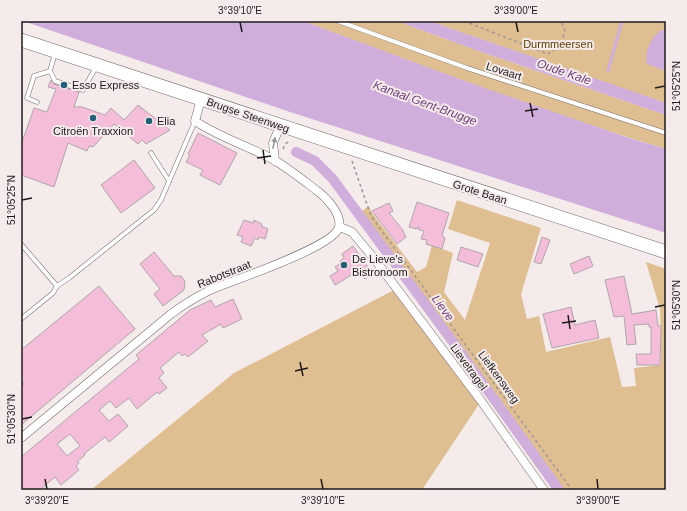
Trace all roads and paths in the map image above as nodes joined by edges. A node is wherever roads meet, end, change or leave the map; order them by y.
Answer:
1 (23, 21) edge
2 (338, 21) edge
3 (464, 21) edge
4 (561, 21) edge
5 (663, 21) edge
6 (21, 24) edge
7 (666, 26) edge
8 (21, 40) edge
9 (56, 51) junction
10 (97, 65) junction
11 (50, 71) junction
12 (201, 99) junction
13 (37, 102) dead end
14 (195, 121) junction
15 (280, 126) junction
16 (295, 131) junction
17 (666, 133) edge
18 (349, 149) junction
19 (283, 152) dead end
20 (151, 153) dead end
21 (275, 161) junction
22 (169, 181) junction
23 (340, 227) junction
24 (21, 244) edge
25 (666, 252) edge
26 (57, 286) junction
27 (21, 320) edge
28 (21, 438) edge
29 (544, 490) edge
30 (572, 490) edge

1 - 6 path
2 - 17 lane, Lovaart
3 - 4 path
5 - 7 path
8 - 9 main road, Brugse Steenweg
9 - 10 main road, Brugse Steenweg
9 - 11 lane
10 - 11 lane
10 - 12 main road, Brugse Steenweg
11 - 13 lane
12 - 14 street, Brugse Steenweg
12 - 15 main road, Brugse Steenweg
14 - 21 street
14 - 22 lane
15 - 16 main road, Brugse Steenweg
21 -> 15 street
16 - 18 main road, Grote Baan
16 - 19 path
18 - 25 main road, Grote Baan
18 - 30 path, Liefkensweg
20 - 22 lane
21 - 23 street
22 - 26 lane
23 - 28 street, Rabotstraat
23 - 29 street, Lievetragel
24 - 26 lane
26 - 27 lane

